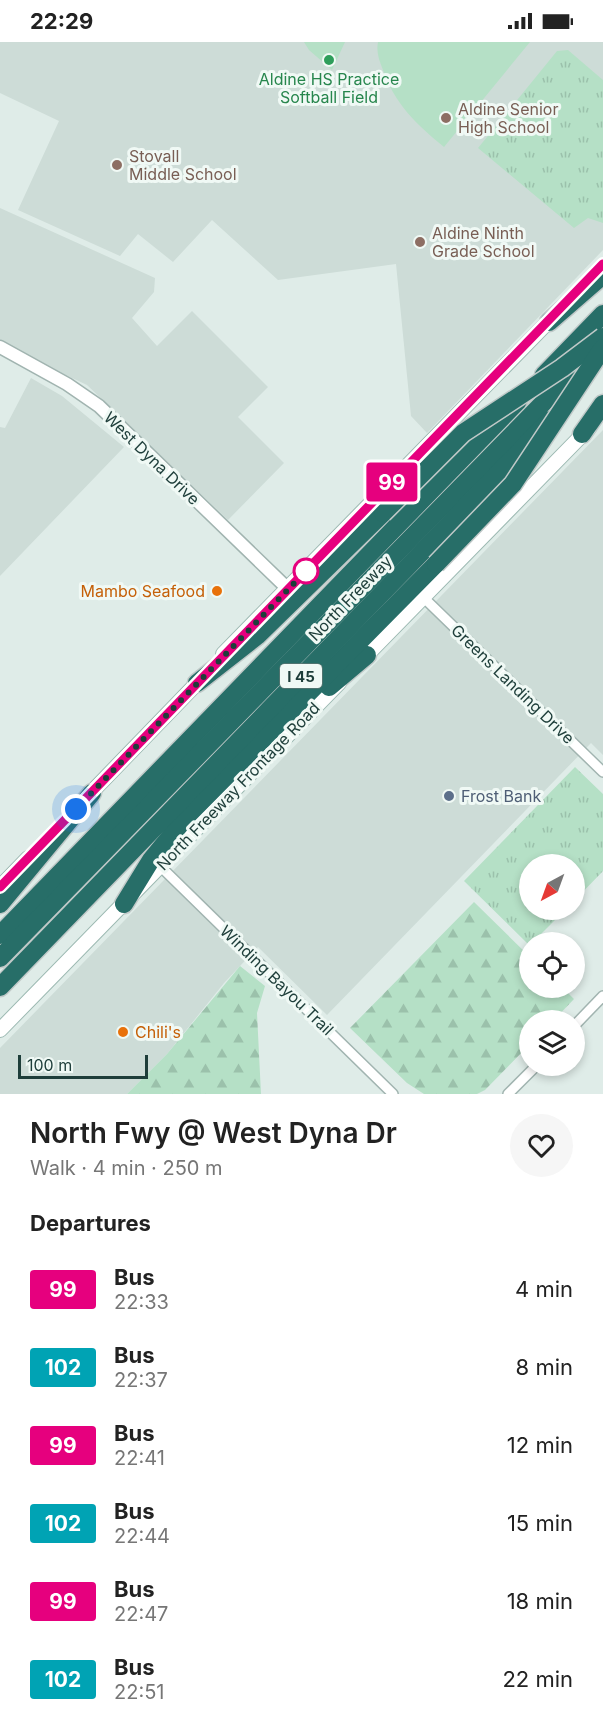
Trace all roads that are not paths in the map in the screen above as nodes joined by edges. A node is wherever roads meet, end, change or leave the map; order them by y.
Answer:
1 (603, 264) edge
2 (603, 275) edge
3 (603, 314) edge
4 (549, 322) junction
5 (603, 337) edge
6 (603, 342) edge
7 (0, 347) edge
8 (603, 348) edge
9 (603, 365) edge
10 (603, 404) edge
11 (603, 414) edge
12 (582, 434) junction
13 (288, 589) junction
14 (423, 597) junction
15 (367, 655) junction
16 (197, 683) junction
17 (237, 766) junction
18 (603, 772) edge
19 (92, 792) junction
20 (160, 866) junction
21 (0, 887) edge
22 (0, 904) edge
23 (124, 904) junction
24 (0, 935) edge
25 (0, 958) edge
26 (0, 987) edge
27 (603, 996) edge
28 (585, 1015) edge
29 (0, 1030) edge
30 (526, 1076) edge
31 (393, 1094) edge
32 (508, 1094) edge

1 - 4 main road
2 - 4 highway
3 - 24 highway, North Freeway / I 45
4 - 13 main road
5 - 16 highway, bridge
6 - 25 highway, North Freeway / I 45
7 - 13 street, West Dyna Drive
8 - 17 highway, bridge
9 - 26 highway, North Freeway / I 45
10 - 12 highway
11 - 12 main road, North Freeway Frontage Road
12 - 14 main road, North Freeway Frontage Road
13 - 16 main road
14 - 15 main road, North Freeway Frontage Road
14 - 18 street, Greens Landing Drive
15 - 17 highway
15 - 20 main road, North Freeway Frontage Road
16 - 19 main road
17 - 23 highway
19 - 21 main road
19 - 22 highway
20 - 23 main road, North Freeway Frontage Road
20 - 31 street, Winding Bayou Trail
23 - 29 main road, North Freeway Frontage Road
27 - 28 street
30 - 32 street

